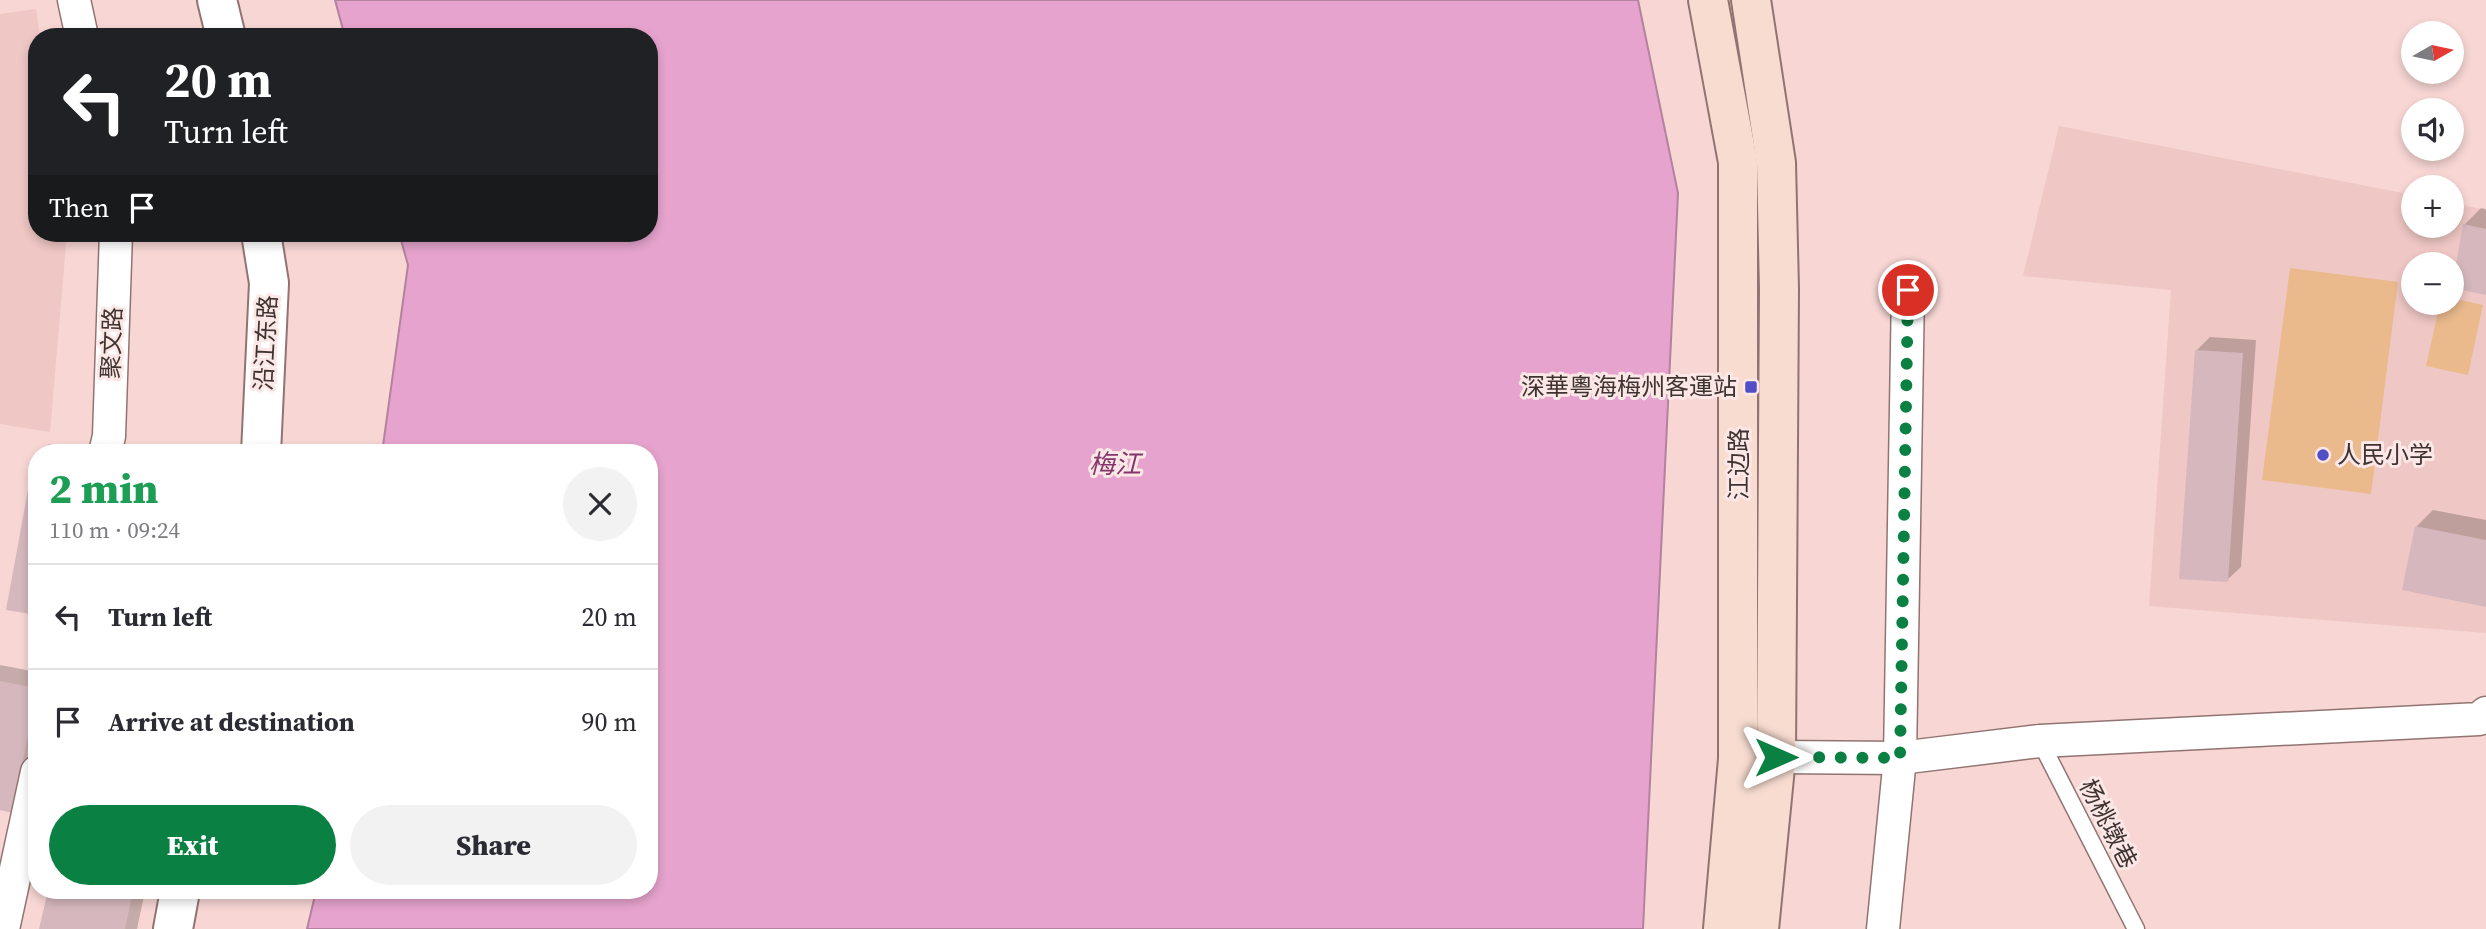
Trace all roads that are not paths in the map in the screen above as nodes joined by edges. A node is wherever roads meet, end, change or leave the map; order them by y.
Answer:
1 (74, 0) edge
2 (217, 0) edge
3 (1708, 0) edge
4 (1751, 0) edge
5 (80, 28) edge
6 (224, 28) edge
7 (116, 242) edge
8 (262, 242) edge
9 (1908, 290) dead end
10 (107, 444) edge
11 (261, 444) edge
12 (2486, 713) edge
13 (2040, 741) junction
14 (1776, 757) junction
15 (1900, 758) junction
16 (28, 814) edge
17 (179, 899) edge
18 (3, 929) edge
19 (173, 929) edge
20 (1723, 929) edge
21 (1759, 929) edge
22 (1883, 929) edge
23 (2136, 929) edge

1 - 5 street
2 - 6 street
3 - 20 main road, 江边路
4 - 14 main road, 江边路
7 - 10 street, 聚文路
8 - 11 street, 沿江东路
9 - 15 street
12 - 13 street
13 - 15 street
13 - 23 lane, 杨桃墩巷
14 - 15 street
14 - 21 main road, 江边路
15 - 22 street
16 - 18 street
17 - 19 street

